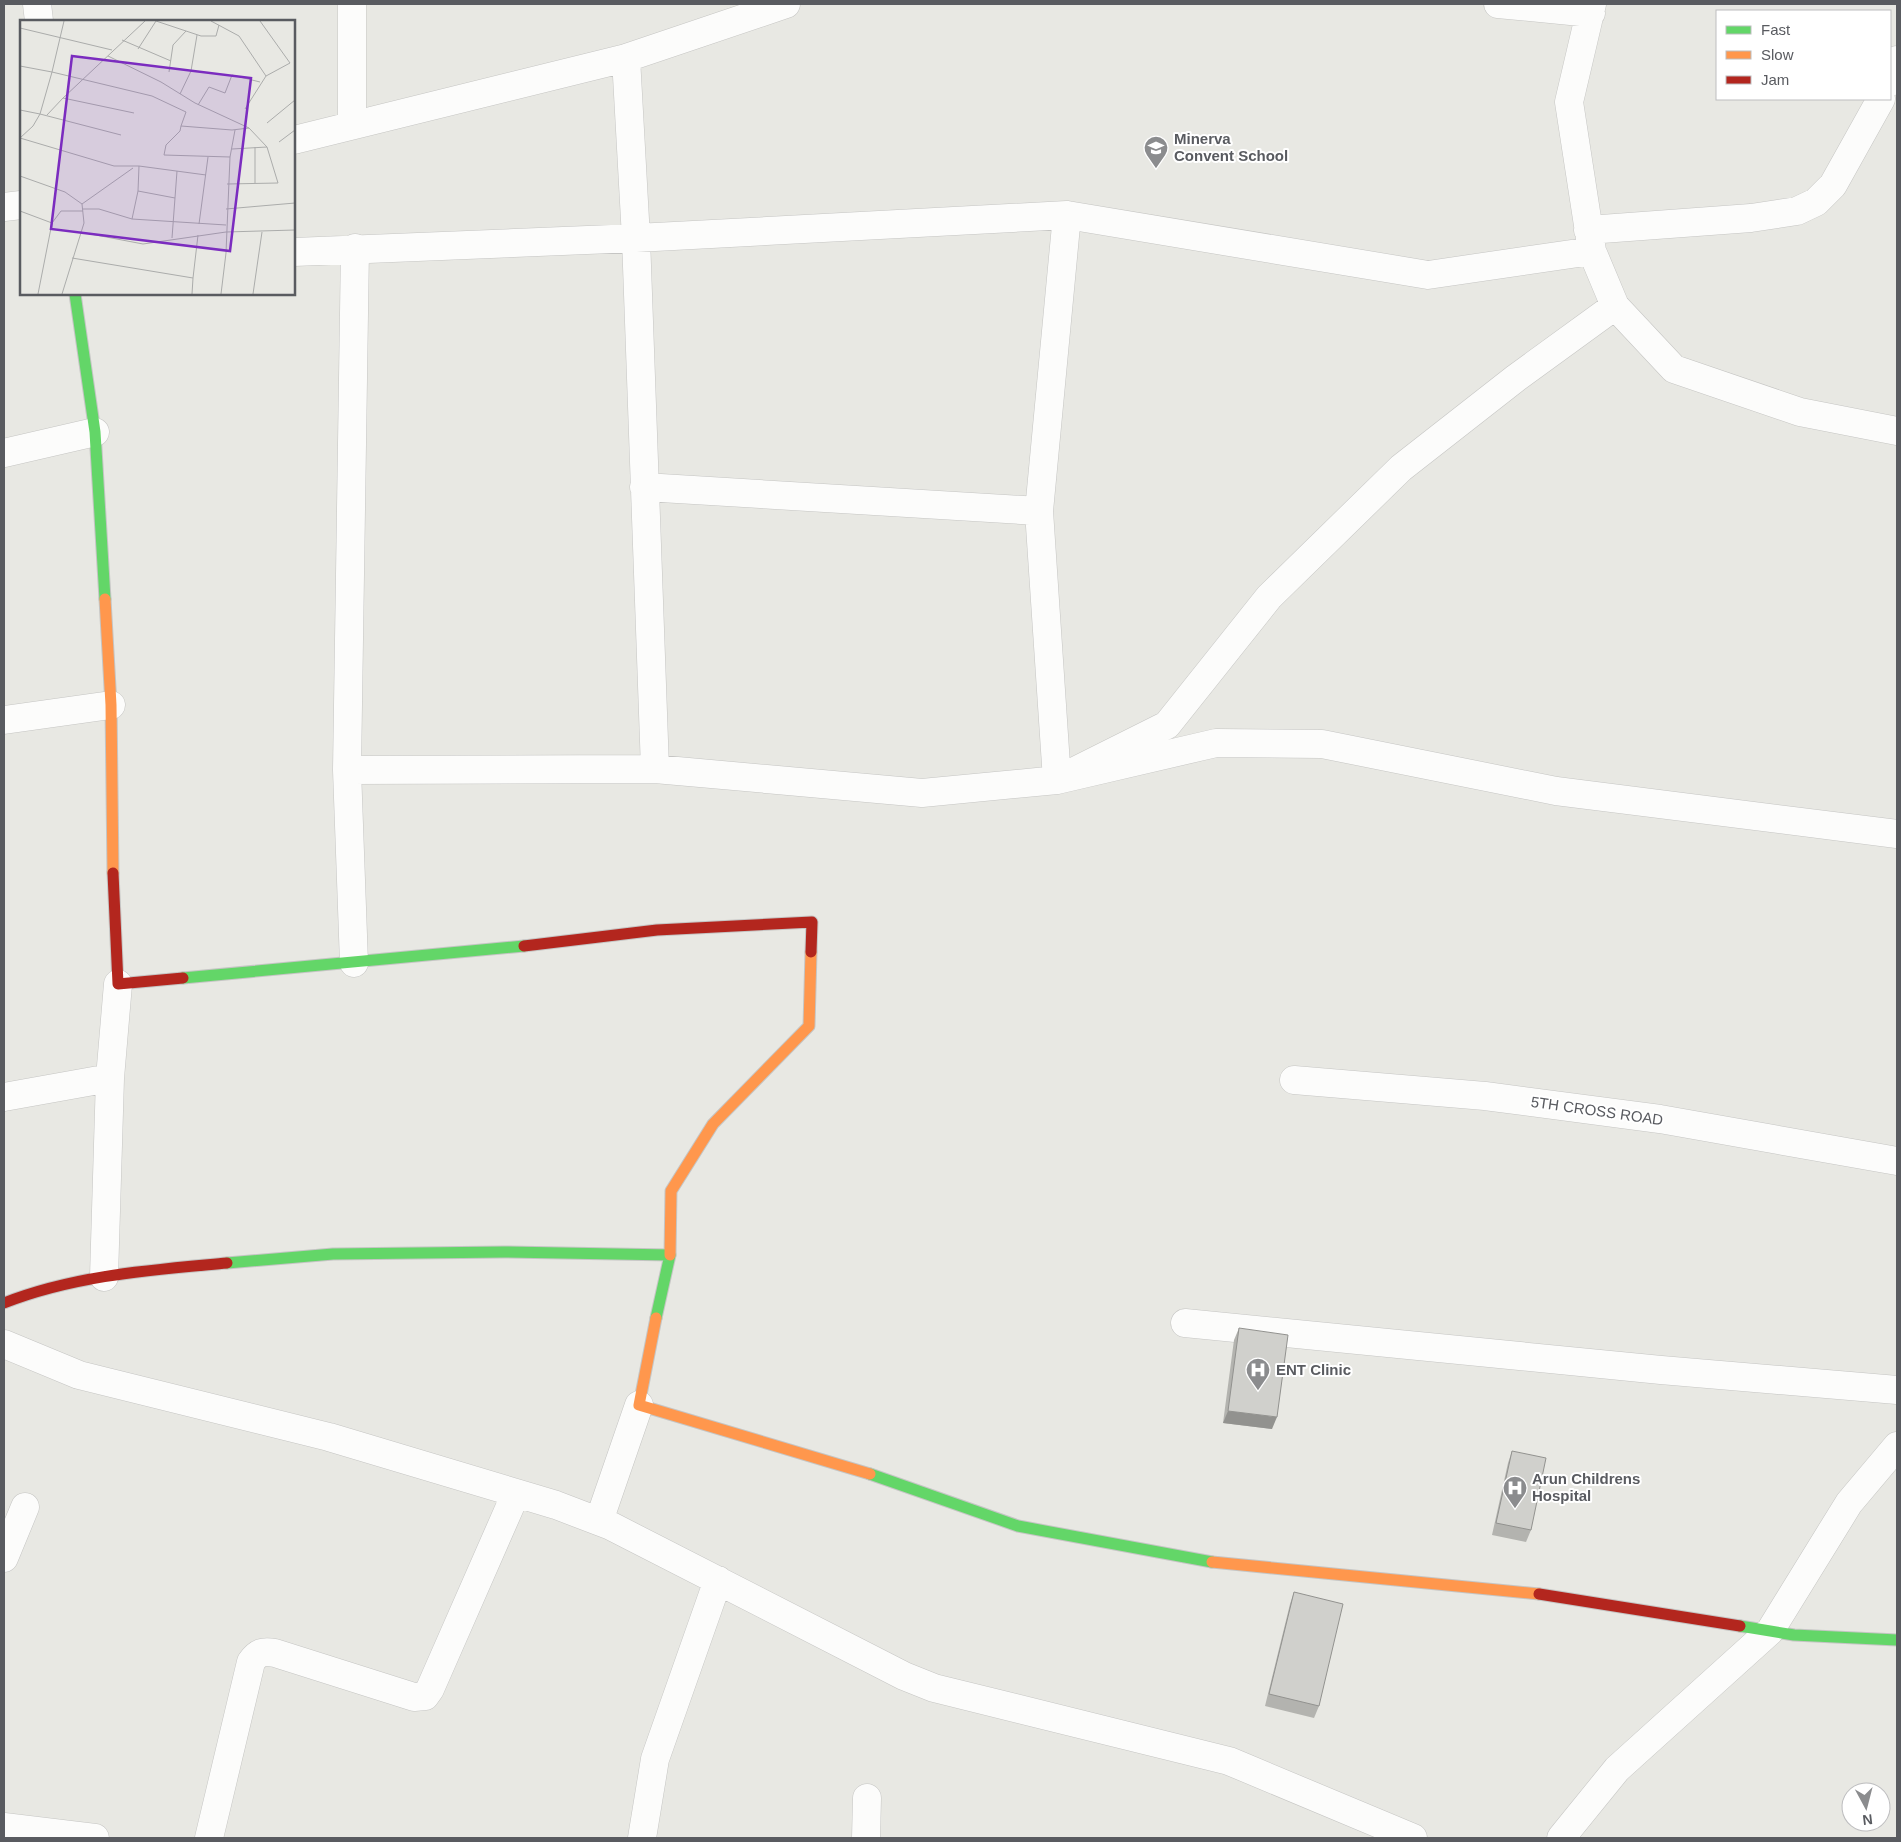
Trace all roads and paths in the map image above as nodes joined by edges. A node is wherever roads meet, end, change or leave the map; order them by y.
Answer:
1 (36, 4) edge
2 (352, 4) edge
3 (786, 4) edge
4 (1498, 4) edge
5 (1591, 8) edge
6 (39, 20) edge
7 (626, 58) junction
8 (1897, 60) edge
9 (1897, 69) edge
10 (1891, 80) edge
11 (1879, 100) edge
12 (352, 126) junction
13 (295, 140) edge
14 (20, 205) edge
15 (4, 207) edge
16 (1067, 214) junction
17 (636, 238) junction
18 (1590, 240) junction
19 (355, 248) junction
20 (295, 252) edge
21 (75, 295) edge
22 (1615, 306) junction
23 (1897, 431) edge
24 (95, 432) junction
25 (4, 453) edge
26 (644, 487) junction
27 (1039, 511) junction
28 (111, 705) junction
29 (4, 720) edge
30 (655, 769) junction
31 (347, 770) junction
32 (1056, 780) junction
33 (1897, 834) edge
34 (354, 963) junction
35 (118, 984) junction
36 (110, 1078) junction
37 (1294, 1080) dead end
38 (4, 1097) edge
39 (1897, 1161) edge
40 (670, 1255) junction
41 (104, 1277) junction
42 (4, 1303) edge
43 (1185, 1323) dead end
44 (4, 1344) edge
45 (1897, 1390) edge
46 (639, 1405) junction
47 (1897, 1446) edge
48 (516, 1493) junction
49 (25, 1507) dead end
50 (605, 1524) junction
51 (4, 1558) edge
52 (718, 1580) junction
53 (1770, 1631) junction
54 (1897, 1640) edge
55 (867, 1798) dead end
56 (4, 1827) edge
57 (95, 1838) edge
58 (209, 1838) edge
59 (642, 1838) edge
60 (866, 1838) edge
61 (1413, 1838) edge
62 (1561, 1838) edge

1 - 6 street
2 - 12 street
3 - 7 street
4 - 5 street
5 - 18 street
7 - 12 street
7 - 17 street
8 - 9 street
9 - 10 street
11 - 18 street
12 - 13 street
14 - 15 street
16 - 17 street
16 - 18 street
16 - 27 street
17 - 19 street
17 - 26 street
18 - 22 street
19 - 20 street
19 - 31 street
21 - 24 street
22 - 23 street
22 - 32 street
24 - 25 street
24 - 28 street
26 - 27 street
26 - 30 street
27 - 32 street
28 - 29 street
28 - 35 street
30 - 31 street
30 - 32 street
31 - 34 street
32 - 33 street
34 - 35 street
34 - 40 street
35 - 36 street
36 - 38 street
36 - 41 street
37 - 39 street, 5TH CROSS ROAD
40 - 41 street
40 - 46 street
41 - 42 street
43 - 45 street
44 - 48 street
46 - 50 street
46 - 53 street
47 - 53 street
48 - 50 street
48 - 58 street
49 - 51 street
50 - 52 street
52 - 59 street
52 - 61 street
53 - 54 street
53 - 62 street
55 - 60 street
56 - 57 street

